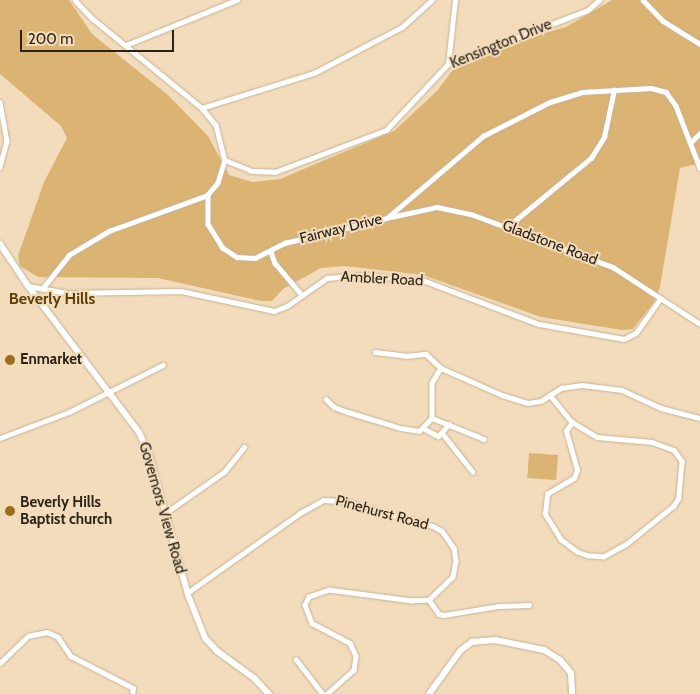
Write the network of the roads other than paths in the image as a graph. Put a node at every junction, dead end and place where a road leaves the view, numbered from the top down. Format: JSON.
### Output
{"nodes":[{"id":1,"x":75,"y":0,"type":"edge"},
{"id":2,"x":237,"y":0,"type":"edge"},
{"id":3,"x":432,"y":0,"type":"edge"},
{"id":4,"x":455,"y":0,"type":"edge"},
{"id":5,"x":599,"y":0,"type":"edge"},
{"id":6,"x":643,"y":0,"type":"edge"},
{"id":7,"x":700,"y":44,"type":"edge"},
{"id":8,"x":126,"y":45,"type":"junction"},
{"id":9,"x":448,"y":64,"type":"junction"},
{"id":10,"x":614,"y":90,"type":"junction"},
{"id":11,"x":0,"y":102,"type":"edge"},
{"id":12,"x":202,"y":108,"type":"junction"},
{"id":13,"x":700,"y":133,"type":"edge"},
{"id":14,"x":690,"y":143,"type":"junction"},
{"id":15,"x":225,"y":160,"type":"junction"},
{"id":16,"x":0,"y":167,"type":"edge"},
{"id":17,"x":700,"y":168,"type":"edge"},
{"id":18,"x":208,"y":195,"type":"junction"},
{"id":19,"x":387,"y":218,"type":"junction"},
{"id":20,"x":507,"y":227,"type":"junction"},
{"id":21,"x":0,"y":244,"type":"edge"},
{"id":22,"x":272,"y":252,"type":"junction"},
{"id":23,"x":28,"y":286,"type":"junction"},
{"id":24,"x":42,"y":289,"type":"junction"},
{"id":25,"x":302,"y":295,"type":"junction"},
{"id":26,"x":660,"y":299,"type":"junction"},
{"id":27,"x":700,"y":324,"type":"edge"},
{"id":28,"x":375,"y":352,"type":"dead end"},
{"id":29,"x":163,"y":365,"type":"dead end"},
{"id":30,"x":440,"y":368,"type":"junction"},
{"id":31,"x":110,"y":393,"type":"junction"},
{"id":32,"x":550,"y":395,"type":"junction"},
{"id":33,"x":326,"y":399,"type":"dead end"},
{"id":34,"x":432,"y":418,"type":"junction"},
{"id":35,"x":700,"y":418,"type":"edge"},
{"id":36,"x":572,"y":422,"type":"junction"},
{"id":37,"x":449,"y":424,"type":"junction"},
{"id":38,"x":423,"y":428,"type":"junction"},
{"id":39,"x":443,"y":434,"type":"junction"},
{"id":40,"x":0,"y":438,"type":"edge"},
{"id":41,"x":484,"y":439,"type":"dead end"},
{"id":42,"x":244,"y":447,"type":"dead end"},
{"id":43,"x":473,"y":472,"type":"dead end"},
{"id":44,"x":164,"y":514,"type":"junction"},
{"id":45,"x":187,"y":593,"type":"junction"},
{"id":46,"x":429,"y":600,"type":"junction"},
{"id":47,"x":529,"y":605,"type":"dead end"},
{"id":48,"x":296,"y":659,"type":"dead end"},
{"id":49,"x":0,"y":663,"type":"edge"},
{"id":50,"x":133,"y":694,"type":"edge"},
{"id":51,"x":269,"y":694,"type":"edge"},
{"id":52,"x":323,"y":694,"type":"edge"},
{"id":53,"x":327,"y":694,"type":"edge"},
{"id":54,"x":429,"y":694,"type":"edge"},
{"id":55,"x":572,"y":694,"type":"edge"}],
"edges":[{"from":1,"to":8,"type":"street"},
{"from":2,"to":8,"type":"street"},
{"from":3,"to":12,"type":"street"},
{"from":4,"to":9,"type":"street"},
{"from":5,"to":9,"type":"street","name":"Kensington Drive"},
{"from":6,"to":7,"type":"street"},
{"from":8,"to":12,"type":"street"},
{"from":9,"to":15,"type":"street","name":"Kensington Drive"},
{"from":10,"to":14,"type":"street","name":"Fairway Drive"},
{"from":10,"to":19,"type":"street","name":"Fairway Drive"},
{"from":10,"to":20,"type":"street"},
{"from":11,"to":16,"type":"street"},
{"from":12,"to":15,"type":"street"},
{"from":13,"to":14,"type":"street"},
{"from":14,"to":17,"type":"street","name":"Fairway Drive"},
{"from":15,"to":18,"type":"street"},
{"from":18,"to":22,"type":"street","name":"Fairway Drive"},
{"from":18,"to":24,"type":"street"},
{"from":19,"to":20,"type":"street","name":"Gladstone Road"},
{"from":19,"to":22,"type":"street","name":"Fairway Drive"},
{"from":20,"to":26,"type":"street","name":"Gladstone Road"},
{"from":21,"to":23,"type":"street","name":"Governors View Road"},
{"from":22,"to":25,"type":"street"},
{"from":23,"to":24,"type":"street","name":"Ambler Road"},
{"from":23,"to":31,"type":"street","name":"Governors View Road"},
{"from":24,"to":25,"type":"street","name":"Ambler Road"},
{"from":25,"to":26,"type":"street","name":"Ambler Road"},
{"from":26,"to":27,"type":"street","name":"Gladstone Road"},
{"from":28,"to":30,"type":"street"},
{"from":29,"to":31,"type":"street"},
{"from":30,"to":32,"type":"street"},
{"from":30,"to":34,"type":"street"},
{"from":31,"to":40,"type":"street"},
{"from":31,"to":44,"type":"street","name":"Governors View Road"},
{"from":32,"to":35,"type":"street"},
{"from":32,"to":36,"type":"street"},
{"from":33,"to":38,"type":"street"},
{"from":34,"to":37,"type":"street"},
{"from":34,"to":38,"type":"street"},
{"from":36,"to":36,"type":"street"},
{"from":37,"to":39,"type":"street"},
{"from":37,"to":41,"type":"street"},
{"from":38,"to":39,"type":"street"},
{"from":39,"to":43,"type":"street"},
{"from":42,"to":44,"type":"street"},
{"from":44,"to":45,"type":"street","name":"Governors View Road"},
{"from":45,"to":46,"type":"street","name":"Pinehurst Road"},
{"from":45,"to":51,"type":"street","name":"Governors View Road"},
{"from":46,"to":47,"type":"street"},
{"from":46,"to":53,"type":"street"},
{"from":48,"to":52,"type":"street"},
{"from":49,"to":50,"type":"street"},
{"from":54,"to":55,"type":"street"}]}
